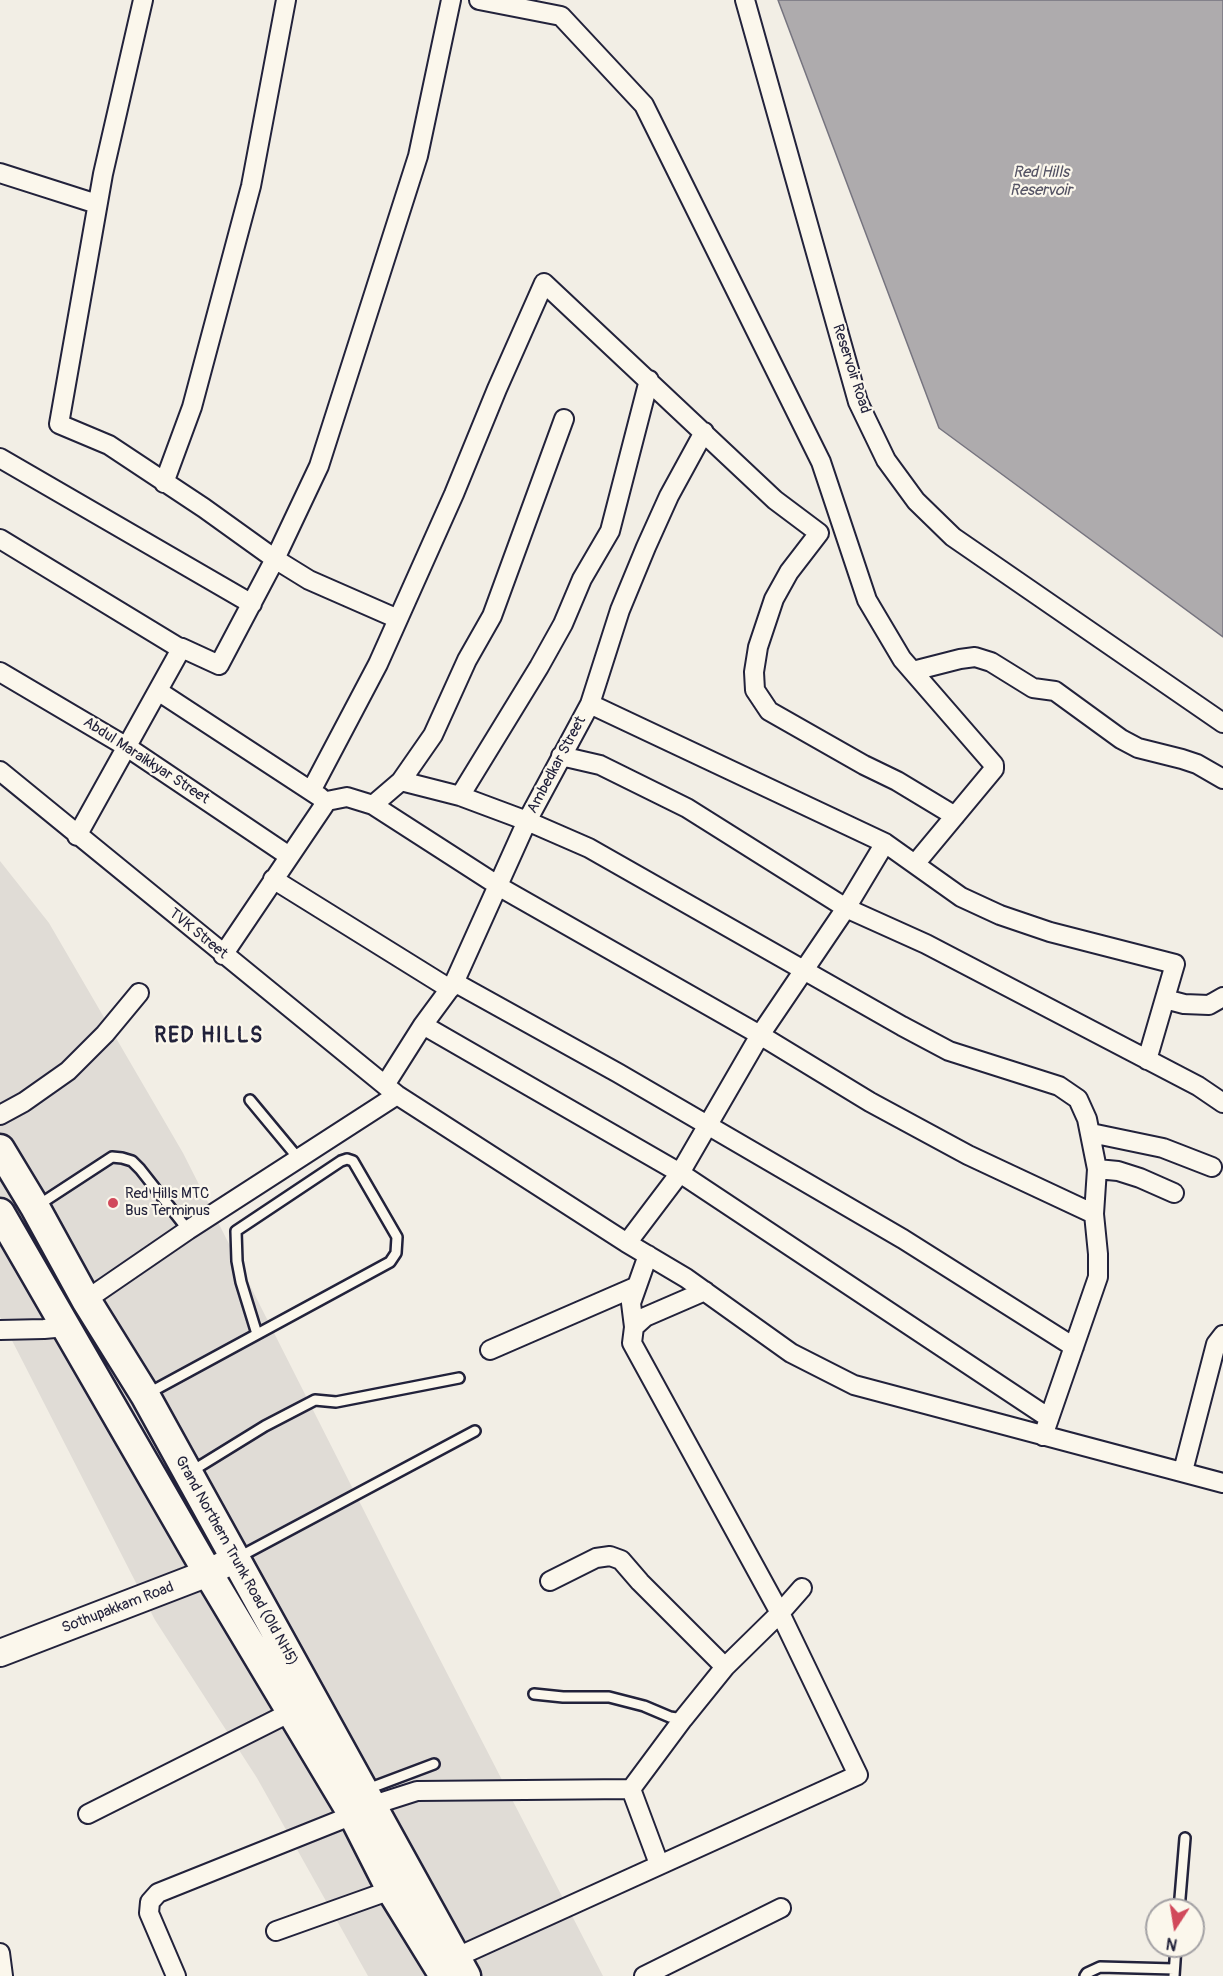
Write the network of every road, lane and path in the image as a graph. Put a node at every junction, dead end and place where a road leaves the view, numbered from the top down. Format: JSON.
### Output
{"nodes":[{"id":1,"x":143,"y":0,"type":"edge"},
{"id":2,"x":286,"y":0,"type":"edge"},
{"id":3,"x":451,"y":0,"type":"edge"},
{"id":4,"x":479,"y":0,"type":"edge"},
{"id":5,"x":746,"y":0,"type":"edge"},
{"id":6,"x":0,"y":172,"type":"edge"},
{"id":7,"x":97,"y":204,"type":"junction"},
{"id":8,"x":649,"y":380,"type":"junction"},
{"id":9,"x":564,"y":419,"type":"dead end"},
{"id":10,"x":704,"y":432,"type":"junction"},
{"id":11,"x":0,"y":458,"type":"edge"},
{"id":12,"x":164,"y":483,"type":"junction"},
{"id":13,"x":0,"y":539,"type":"edge"},
{"id":14,"x":275,"y":559,"type":"junction"},
{"id":15,"x":252,"y":604,"type":"junction"},
{"id":16,"x":398,"y":619,"type":"junction"},
{"id":17,"x":181,"y":649,"type":"junction"},
{"id":18,"x":913,"y":671,"type":"junction"},
{"id":19,"x":0,"y":672,"type":"edge"},
{"id":20,"x":158,"y":691,"type":"junction"},
{"id":21,"x":590,"y":704,"type":"junction"},
{"id":22,"x":1223,"y":723,"type":"edge"},
{"id":23,"x":127,"y":747,"type":"junction"},
{"id":24,"x":561,"y":756,"type":"junction"},
{"id":25,"x":0,"y":771,"type":"edge"},
{"id":26,"x":1223,"y":779,"type":"edge"},
{"id":27,"x":401,"y":781,"type":"junction"},
{"id":28,"x":319,"y":796,"type":"junction"},
{"id":29,"x":460,"y":796,"type":"junction"},
{"id":30,"x":373,"y":805,"type":"junction"},
{"id":31,"x":955,"y":816,"type":"junction"},
{"id":32,"x":527,"y":821,"type":"junction"},
{"id":33,"x":77,"y":836,"type":"junction"},
{"id":34,"x":885,"y":843,"type":"junction"},
{"id":35,"x":289,"y":856,"type":"junction"},
{"id":36,"x":915,"y":864,"type":"junction"},
{"id":37,"x":273,"y":879,"type":"junction"},
{"id":38,"x":498,"y":885,"type":"junction"},
{"id":39,"x":846,"y":908,"type":"junction"},
{"id":40,"x":223,"y":955,"type":"junction"},
{"id":41,"x":803,"y":970,"type":"junction"},
{"id":42,"x":452,"y":985,"type":"junction"},
{"id":43,"x":139,"y":993,"type":"dead end"},
{"id":44,"x":1223,"y":998,"type":"edge"},
{"id":45,"x":1164,"y":999,"type":"junction"},
{"id":46,"x":423,"y":1025,"type":"junction"},
{"id":47,"x":760,"y":1035,"type":"junction"},
{"id":48,"x":1147,"y":1060,"type":"junction"},
{"id":49,"x":391,"y":1090,"type":"junction"},
{"id":50,"x":1221,"y":1099,"type":"edge"},
{"id":51,"x":250,"y":1100,"type":"dead end"},
{"id":52,"x":0,"y":1115,"type":"edge"},
{"id":53,"x":708,"y":1125,"type":"junction"},
{"id":54,"x":1091,"y":1133,"type":"junction"},
{"id":55,"x":0,"y":1149,"type":"edge"},
{"id":56,"x":299,"y":1159,"type":"junction"},
{"id":57,"x":1212,"y":1167,"type":"dead end"},
{"id":58,"x":1097,"y":1169,"type":"junction"},
{"id":59,"x":680,"y":1173,"type":"junction"},
{"id":60,"x":1174,"y":1193,"type":"dead end"},
{"id":61,"x":35,"y":1207,"type":"junction"},
{"id":62,"x":0,"y":1213,"type":"edge"},
{"id":63,"x":1094,"y":1214,"type":"junction"},
{"id":64,"x":188,"y":1230,"type":"junction"},
{"id":65,"x":627,"y":1243,"type":"junction"},
{"id":66,"x":648,"y":1256,"type":"junction"},
{"id":67,"x":635,"y":1287,"type":"junction"},
{"id":68,"x":705,"y":1291,"type":"junction"},
{"id":69,"x":86,"y":1300,"type":"junction"},
{"id":70,"x":66,"y":1327,"type":"junction"},
{"id":71,"x":634,"y":1327,"type":"junction"},
{"id":72,"x":0,"y":1329,"type":"edge"},
{"id":73,"x":257,"y":1335,"type":"junction"},
{"id":74,"x":1223,"y":1335,"type":"edge"},
{"id":75,"x":1074,"y":1347,"type":"junction"},
{"id":76,"x":490,"y":1350,"type":"dead end"},
{"id":77,"x":459,"y":1378,"type":"dead end"},
{"id":78,"x":145,"y":1395,"type":"junction"},
{"id":79,"x":1049,"y":1418,"type":"junction"},
{"id":80,"x":475,"y":1431,"type":"dead end"},
{"id":81,"x":1043,"y":1436,"type":"junction"},
{"id":82,"x":1183,"y":1471,"type":"junction"},
{"id":83,"x":187,"y":1473,"type":"junction"},
{"id":84,"x":1223,"y":1483,"type":"edge"},
{"id":85,"x":234,"y":1559,"type":"junction"},
{"id":86,"x":208,"y":1573,"type":"junction"},
{"id":87,"x":550,"y":1581,"type":"dead end"},
{"id":88,"x":802,"y":1588,"type":"dead end"},
{"id":89,"x":780,"y":1613,"type":"junction"},
{"id":90,"x":0,"y":1653,"type":"edge"},
{"id":91,"x":725,"y":1667,"type":"junction"},
{"id":92,"x":534,"y":1694,"type":"dead end"},
{"id":93,"x":291,"y":1712,"type":"junction"},
{"id":94,"x":683,"y":1719,"type":"junction"},
{"id":95,"x":434,"y":1764,"type":"dead end"},
{"id":96,"x":631,"y":1789,"type":"junction"},
{"id":97,"x":362,"y":1804,"type":"junction"},
{"id":98,"x":88,"y":1814,"type":"dead end"},
{"id":99,"x":1185,"y":1838,"type":"dead end"},
{"id":100,"x":659,"y":1864,"type":"junction"},
{"id":101,"x":391,"y":1890,"type":"junction"},
{"id":102,"x":1180,"y":1898,"type":"edge"},
{"id":103,"x":781,"y":1908,"type":"dead end"},
{"id":104,"x":276,"y":1931,"type":"dead end"},
{"id":105,"x":0,"y":1953,"type":"edge"},
{"id":106,"x":1175,"y":1958,"type":"edge"},
{"id":107,"x":451,"y":1969,"type":"edge"},
{"id":108,"x":1174,"y":1973,"type":"edge"},
{"id":109,"x":3,"y":1976,"type":"edge"},
{"id":110,"x":176,"y":1976,"type":"edge"},
{"id":111,"x":644,"y":1976,"type":"edge"},
{"id":112,"x":1085,"y":1976,"type":"edge"}],
"edges":[{"from":1,"to":7,"type":"street"},
{"from":2,"to":12,"type":"street"},
{"from":3,"to":14,"type":"street"},
{"from":4,"to":18,"type":"street"},
{"from":5,"to":22,"type":"street","name":"Reservoir Road"},
{"from":6,"to":7,"type":"street"},
{"from":7,"to":12,"type":"street"},
{"from":8,"to":10,"type":"street"},
{"from":8,"to":16,"type":"street"},
{"from":8,"to":29,"type":"street"},
{"from":9,"to":27,"type":"street"},
{"from":10,"to":21,"type":"street","name":"Ambedkar Street"},
{"from":10,"to":31,"type":"street"},
{"from":11,"to":15,"type":"street"},
{"from":12,"to":14,"type":"street"},
{"from":13,"to":17,"type":"street"},
{"from":14,"to":15,"type":"street"},
{"from":14,"to":16,"type":"street"},
{"from":15,"to":17,"type":"street"},
{"from":16,"to":28,"type":"street"},
{"from":17,"to":20,"type":"street"},
{"from":18,"to":26,"type":"street"},
{"from":18,"to":31,"type":"street"},
{"from":19,"to":23,"type":"street","name":"Abdul Maraikkyar Street"},
{"from":20,"to":23,"type":"street"},
{"from":20,"to":28,"type":"street"},
{"from":21,"to":24,"type":"street","name":"Ambedkar Street"},
{"from":21,"to":34,"type":"street"},
{"from":23,"to":33,"type":"street"},
{"from":23,"to":35,"type":"street","name":"Abdul Maraikkyar Street"},
{"from":24,"to":32,"type":"street","name":"Ambedkar Street"},
{"from":24,"to":39,"type":"street"},
{"from":25,"to":33,"type":"street","name":"TVK Street"},
{"from":27,"to":29,"type":"street"},
{"from":27,"to":30,"type":"street"},
{"from":28,"to":30,"type":"street"},
{"from":28,"to":35,"type":"street"},
{"from":29,"to":32,"type":"street"},
{"from":30,"to":38,"type":"street"},
{"from":31,"to":36,"type":"street"},
{"from":32,"to":38,"type":"street","name":"Ambedkar Street"},
{"from":32,"to":41,"type":"street"},
{"from":33,"to":40,"type":"street","name":"TVK Street"},
{"from":34,"to":36,"type":"street"},
{"from":34,"to":39,"type":"street"},
{"from":35,"to":37,"type":"street"},
{"from":36,"to":45,"type":"street"},
{"from":37,"to":40,"type":"street"},
{"from":37,"to":42,"type":"street"},
{"from":38,"to":42,"type":"street","name":"Ambedkar Street"},
{"from":38,"to":47,"type":"street"},
{"from":39,"to":41,"type":"street"},
{"from":39,"to":48,"type":"street"},
{"from":40,"to":49,"type":"street","name":"TVK Street"},
{"from":41,"to":47,"type":"street"},
{"from":41,"to":54,"type":"street"},
{"from":42,"to":46,"type":"street","name":"Ambedkar Street"},
{"from":42,"to":53,"type":"street"},
{"from":43,"to":52,"type":"street"},
{"from":44,"to":45,"type":"street"},
{"from":45,"to":48,"type":"street"},
{"from":46,"to":49,"type":"street","name":"Ambedkar Street"},
{"from":46,"to":59,"type":"street"},
{"from":47,"to":53,"type":"street"},
{"from":47,"to":63,"type":"street"},
{"from":48,"to":50,"type":"street"},
{"from":49,"to":56,"type":"street"},
{"from":49,"to":65,"type":"street","name":"TVK Street"},
{"from":51,"to":56,"type":"lane"},
{"from":53,"to":59,"type":"street"},
{"from":53,"to":75,"type":"street"},
{"from":54,"to":57,"type":"street"},
{"from":54,"to":58,"type":"street"},
{"from":55,"to":61,"type":"main road","name":"Grand Northern Trunk Road (Old NH5)"},
{"from":56,"to":64,"type":"street"},
{"from":58,"to":60,"type":"street"},
{"from":58,"to":63,"type":"street"},
{"from":59,"to":65,"type":"street"},
{"from":59,"to":79,"type":"street"},
{"from":61,"to":64,"type":"lane"},
{"from":61,"to":69,"type":"main road","name":"Grand Northern Trunk Road (Old NH5)"},
{"from":62,"to":70,"type":"main road","name":"Grand Northern Trunk Road (Old NH5)"},
{"from":63,"to":75,"type":"street"},
{"from":64,"to":69,"type":"street"},
{"from":65,"to":66,"type":"street","name":"TVK Street"},
{"from":66,"to":67,"type":"street"},
{"from":66,"to":68,"type":"street","name":"TVK Street"},
{"from":67,"to":71,"type":"street"},
{"from":67,"to":76,"type":"street"},
{"from":68,"to":71,"type":"street"},
{"from":68,"to":81,"type":"street","name":"TVK Street"},
{"from":69,"to":78,"type":"main road","name":"Grand Northern Trunk Road (Old NH5)"},
{"from":70,"to":72,"type":"street"},
{"from":70,"to":86,"type":"main road","name":"Grand Northern Trunk Road (Old NH5)"},
{"from":71,"to":89,"type":"street"},
{"from":73,"to":73,"type":"lane"},
{"from":73,"to":78,"type":"lane"},
{"from":74,"to":82,"type":"street"},
{"from":75,"to":79,"type":"street"},
{"from":77,"to":83,"type":"lane"},
{"from":78,"to":83,"type":"main road","name":"Grand Northern Trunk Road (Old NH5)"},
{"from":79,"to":81,"type":"street"},
{"from":80,"to":85,"type":"lane"},
{"from":81,"to":82,"type":"street","name":"TVK Street"},
{"from":82,"to":84,"type":"street","name":"TVK Street"},
{"from":83,"to":85,"type":"main road","name":"Grand Northern Trunk Road (Old NH5)"},
{"from":85,"to":86,"type":"street","name":"Sothupakkam Road"},
{"from":85,"to":97,"type":"main road","name":"Grand Northern Trunk Road (Old NH5)"},
{"from":86,"to":90,"type":"street","name":"Sothupakkam Road"},
{"from":86,"to":93,"type":"main road","name":"Grand Northern Trunk Road (Old NH5)"},
{"from":87,"to":91,"type":"street"},
{"from":88,"to":89,"type":"street"},
{"from":89,"to":91,"type":"street"},
{"from":89,"to":100,"type":"street"},
{"from":91,"to":94,"type":"street"},
{"from":92,"to":94,"type":"lane"},
{"from":93,"to":97,"type":"main road","name":"Grand Northern Trunk Road (Old NH5)"},
{"from":93,"to":98,"type":"street"},
{"from":94,"to":96,"type":"street"},
{"from":95,"to":97,"type":"lane"},
{"from":96,"to":97,"type":"street"},
{"from":96,"to":100,"type":"street"},
{"from":97,"to":101,"type":"main road","name":"Grand Northern Trunk Road (Old NH5)"},
{"from":97,"to":107,"type":"main road","name":"Grand Northern Trunk Road (Old NH5)"},
{"from":97,"to":110,"type":"street"},
{"from":99,"to":102,"type":"lane"},
{"from":100,"to":107,"type":"street"},
{"from":101,"to":104,"type":"street"},
{"from":101,"to":107,"type":"main road","name":"Grand Northern Trunk Road (Old NH5)"},
{"from":103,"to":111,"type":"street"},
{"from":105,"to":109,"type":"street"},
{"from":106,"to":108,"type":"lane"},
{"from":108,"to":112,"type":"lane"}]}
